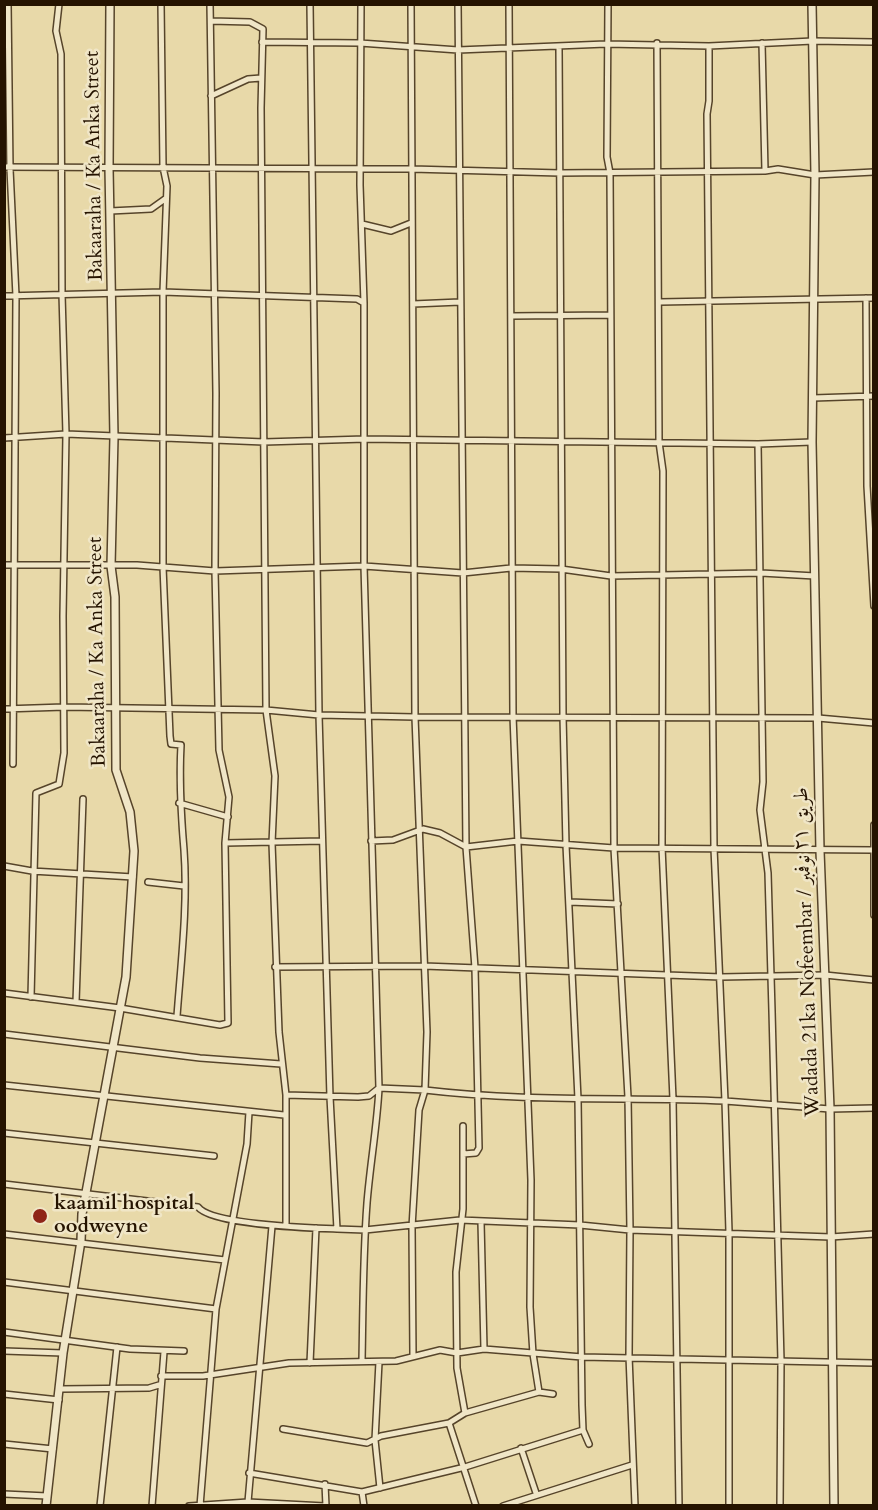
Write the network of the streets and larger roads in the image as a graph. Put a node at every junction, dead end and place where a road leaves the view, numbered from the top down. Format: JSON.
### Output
{"nodes":[{"id":1,"x":8,"y":4,"type":"edge"},
{"id":2,"x":58,"y":4,"type":"edge"},
{"id":3,"x":110,"y":4,"type":"edge"},
{"id":4,"x":161,"y":4,"type":"edge"},
{"id":5,"x":210,"y":4,"type":"edge"},
{"id":6,"x":310,"y":4,"type":"edge"},
{"id":7,"x":361,"y":4,"type":"edge"},
{"id":8,"x":411,"y":4,"type":"edge"},
{"id":9,"x":458,"y":4,"type":"edge"},
{"id":10,"x":509,"y":4,"type":"edge"},
{"id":11,"x":608,"y":4,"type":"edge"},
{"id":12,"x":812,"y":4,"type":"edge"},
{"id":13,"x":211,"y":21,"type":"junction"},
{"id":14,"x":813,"y":41,"type":"junction"},
{"id":15,"x":262,"y":42,"type":"junction"},
{"id":16,"x":310,"y":42,"type":"junction"},
{"id":17,"x":873,"y":42,"type":"edge"},
{"id":18,"x":360,"y":43,"type":"junction"},
{"id":19,"x":762,"y":43,"type":"junction"},
{"id":20,"x":606,"y":44,"type":"junction"},
{"id":21,"x":657,"y":44,"type":"junction"},
{"id":22,"x":709,"y":46,"type":"junction"},
{"id":23,"x":409,"y":48,"type":"junction"},
{"id":24,"x":509,"y":48,"type":"junction"},
{"id":25,"x":559,"y":48,"type":"junction"},
{"id":26,"x":458,"y":50,"type":"junction"},
{"id":27,"x":261,"y":78,"type":"junction"},
{"id":28,"x":212,"y":96,"type":"junction"},
{"id":29,"x":163,"y":167,"type":"junction"},
{"id":30,"x":210,"y":167,"type":"junction"},
{"id":31,"x":7,"y":168,"type":"edge"},
{"id":32,"x":61,"y":168,"type":"junction"},
{"id":33,"x":109,"y":168,"type":"junction"},
{"id":34,"x":261,"y":168,"type":"junction"},
{"id":35,"x":313,"y":169,"type":"junction"},
{"id":36,"x":412,"y":169,"type":"junction"},
{"id":37,"x":362,"y":170,"type":"junction"},
{"id":38,"x":459,"y":170,"type":"junction"},
{"id":39,"x":708,"y":171,"type":"junction"},
{"id":40,"x":765,"y":171,"type":"junction"},
{"id":41,"x":510,"y":172,"type":"junction"},
{"id":42,"x":657,"y":172,"type":"junction"},
{"id":43,"x":873,"y":172,"type":"edge"},
{"id":44,"x":560,"y":173,"type":"junction"},
{"id":45,"x":610,"y":173,"type":"junction"},
{"id":46,"x":815,"y":175,"type":"junction"},
{"id":47,"x":165,"y":199,"type":"junction"},
{"id":48,"x":110,"y":211,"type":"junction"},
{"id":49,"x":362,"y":224,"type":"junction"},
{"id":50,"x":411,"y":224,"type":"junction"},
{"id":51,"x":163,"y":292,"type":"junction"},
{"id":52,"x":112,"y":293,"type":"junction"},
{"id":53,"x":215,"y":293,"type":"junction"},
{"id":54,"x":62,"y":294,"type":"junction"},
{"id":55,"x":4,"y":296,"type":"edge"},
{"id":56,"x":16,"y":296,"type":"junction"},
{"id":57,"x":264,"y":297,"type":"junction"},
{"id":58,"x":813,"y":298,"type":"junction"},
{"id":59,"x":866,"y":298,"type":"junction"},
{"id":60,"x":873,"y":298,"type":"edge"},
{"id":61,"x":313,"y":299,"type":"junction"},
{"id":62,"x":710,"y":301,"type":"junction"},
{"id":63,"x":460,"y":302,"type":"junction"},
{"id":64,"x":660,"y":302,"type":"junction"},
{"id":65,"x":364,"y":303,"type":"junction"},
{"id":66,"x":413,"y":304,"type":"junction"},
{"id":67,"x":610,"y":315,"type":"junction"},
{"id":68,"x":510,"y":316,"type":"junction"},
{"id":69,"x":560,"y":317,"type":"junction"},
{"id":70,"x":865,"y":395,"type":"junction"},
{"id":71,"x":873,"y":396,"type":"edge"},
{"id":72,"x":813,"y":398,"type":"junction"},
{"id":73,"x":66,"y":434,"type":"junction"},
{"id":74,"x":114,"y":437,"type":"junction"},
{"id":75,"x":4,"y":438,"type":"edge"},
{"id":76,"x":15,"y":438,"type":"junction"},
{"id":77,"x":163,"y":439,"type":"junction"},
{"id":78,"x":214,"y":439,"type":"junction"},
{"id":79,"x":365,"y":439,"type":"junction"},
{"id":80,"x":316,"y":441,"type":"junction"},
{"id":81,"x":414,"y":441,"type":"junction"},
{"id":82,"x":264,"y":442,"type":"junction"},
{"id":83,"x":462,"y":442,"type":"junction"},
{"id":84,"x":511,"y":442,"type":"junction"},
{"id":85,"x":563,"y":442,"type":"junction"},
{"id":86,"x":610,"y":442,"type":"junction"},
{"id":87,"x":659,"y":442,"type":"junction"},
{"id":88,"x":711,"y":442,"type":"junction"},
{"id":89,"x":812,"y":442,"type":"junction"},
{"id":90,"x":758,"y":444,"type":"junction"},
{"id":91,"x":64,"y":563,"type":"junction"},
{"id":92,"x":4,"y":564,"type":"edge"},
{"id":93,"x":13,"y":564,"type":"junction"},
{"id":94,"x":111,"y":566,"type":"junction"},
{"id":95,"x":364,"y":566,"type":"junction"},
{"id":96,"x":163,"y":567,"type":"junction"},
{"id":97,"x":511,"y":568,"type":"junction"},
{"id":98,"x":267,"y":569,"type":"junction"},
{"id":99,"x":315,"y":569,"type":"junction"},
{"id":100,"x":415,"y":569,"type":"junction"},
{"id":101,"x":561,"y":569,"type":"junction"},
{"id":102,"x":215,"y":570,"type":"junction"},
{"id":103,"x":463,"y":573,"type":"junction"},
{"id":104,"x":711,"y":573,"type":"junction"},
{"id":105,"x":761,"y":573,"type":"junction"},
{"id":106,"x":661,"y":575,"type":"junction"},
{"id":107,"x":611,"y":576,"type":"junction"},
{"id":108,"x":815,"y":576,"type":"junction"},
{"id":109,"x":873,"y":606,"type":"edge"},
{"id":110,"x":64,"y":707,"type":"junction"},
{"id":111,"x":116,"y":708,"type":"junction"},
{"id":112,"x":169,"y":708,"type":"junction"},
{"id":113,"x":4,"y":709,"type":"edge"},
{"id":114,"x":13,"y":709,"type":"junction"},
{"id":115,"x":219,"y":709,"type":"junction"},
{"id":116,"x":266,"y":710,"type":"junction"},
{"id":117,"x":319,"y":715,"type":"junction"},
{"id":118,"x":367,"y":715,"type":"junction"},
{"id":119,"x":466,"y":716,"type":"junction"},
{"id":120,"x":513,"y":716,"type":"junction"},
{"id":121,"x":563,"y":716,"type":"junction"},
{"id":122,"x":613,"y":716,"type":"junction"},
{"id":123,"x":663,"y":716,"type":"junction"},
{"id":124,"x":415,"y":717,"type":"junction"},
{"id":125,"x":762,"y":717,"type":"junction"},
{"id":126,"x":713,"y":718,"type":"junction"},
{"id":127,"x":818,"y":718,"type":"junction"},
{"id":128,"x":873,"y":723,"type":"edge"},
{"id":129,"x":13,"y":764,"type":"dead end"},
{"id":130,"x":83,"y":799,"type":"dead end"},
{"id":131,"x":179,"y":803,"type":"junction"},
{"id":132,"x":228,"y":817,"type":"junction"},
{"id":133,"x":873,"y":825,"type":"edge"},
{"id":134,"x":421,"y":830,"type":"junction"},
{"id":135,"x":322,"y":841,"type":"junction"},
{"id":136,"x":371,"y":841,"type":"junction"},
{"id":137,"x":518,"y":841,"type":"junction"},
{"id":138,"x":225,"y":843,"type":"junction"},
{"id":139,"x":272,"y":843,"type":"junction"},
{"id":140,"x":566,"y":845,"type":"junction"},
{"id":141,"x":466,"y":847,"type":"junction"},
{"id":142,"x":662,"y":847,"type":"junction"},
{"id":143,"x":614,"y":848,"type":"junction"},
{"id":144,"x":714,"y":848,"type":"junction"},
{"id":145,"x":873,"y":850,"type":"edge"},
{"id":146,"x":764,"y":851,"type":"junction"},
{"id":147,"x":820,"y":851,"type":"junction"},
{"id":148,"x":4,"y":866,"type":"edge"},
{"id":149,"x":32,"y":870,"type":"junction"},
{"id":150,"x":82,"y":874,"type":"junction"},
{"id":151,"x":133,"y":878,"type":"junction"},
{"id":152,"x":148,"y":882,"type":"dead end"},
{"id":153,"x":184,"y":886,"type":"junction"},
{"id":154,"x":570,"y":902,"type":"junction"},
{"id":155,"x":618,"y":904,"type":"junction"},
{"id":156,"x":873,"y":915,"type":"edge"},
{"id":157,"x":326,"y":966,"type":"junction"},
{"id":158,"x":375,"y":966,"type":"junction"},
{"id":159,"x":424,"y":966,"type":"junction"},
{"id":160,"x":275,"y":967,"type":"junction"},
{"id":161,"x":475,"y":968,"type":"junction"},
{"id":162,"x":522,"y":968,"type":"junction"},
{"id":163,"x":572,"y":972,"type":"junction"},
{"id":164,"x":620,"y":974,"type":"junction"},
{"id":165,"x":669,"y":975,"type":"junction"},
{"id":166,"x":771,"y":975,"type":"junction"},
{"id":167,"x":825,"y":975,"type":"junction"},
{"id":168,"x":721,"y":977,"type":"junction"},
{"id":169,"x":873,"y":980,"type":"edge"},
{"id":170,"x":4,"y":993,"type":"edge"},
{"id":171,"x":30,"y":996,"type":"junction"},
{"id":172,"x":76,"y":1002,"type":"junction"},
{"id":173,"x":120,"y":1008,"type":"junction"},
{"id":174,"x":177,"y":1016,"type":"junction"},
{"id":175,"x":4,"y":1034,"type":"edge"},
{"id":176,"x":114,"y":1047,"type":"junction"},
{"id":177,"x":280,"y":1064,"type":"junction"},
{"id":178,"x":4,"y":1085,"type":"edge"},
{"id":179,"x":379,"y":1088,"type":"junction"},
{"id":180,"x":425,"y":1090,"type":"junction"},
{"id":181,"x":286,"y":1095,"type":"junction"},
{"id":182,"x":478,"y":1096,"type":"junction"},
{"id":183,"x":330,"y":1097,"type":"junction"},
{"id":184,"x":628,"y":1097,"type":"junction"},
{"id":185,"x":104,"y":1098,"type":"junction"},
{"id":186,"x":527,"y":1099,"type":"junction"},
{"id":187,"x":578,"y":1099,"type":"junction"},
{"id":188,"x":673,"y":1099,"type":"junction"},
{"id":189,"x":725,"y":1101,"type":"junction"},
{"id":190,"x":774,"y":1106,"type":"junction"},
{"id":191,"x":873,"y":1108,"type":"edge"},
{"id":192,"x":830,"y":1109,"type":"junction"},
{"id":193,"x":249,"y":1112,"type":"junction"},
{"id":194,"x":284,"y":1115,"type":"junction"},
{"id":195,"x":463,"y":1126,"type":"dead end"},
{"id":196,"x":4,"y":1133,"type":"edge"},
{"id":197,"x":96,"y":1144,"type":"junction"},
{"id":198,"x":463,"y":1154,"type":"junction"},
{"id":199,"x":214,"y":1156,"type":"dead end"},
{"id":200,"x":4,"y":1184,"type":"edge"},
{"id":201,"x":86,"y":1193,"type":"junction"},
{"id":202,"x":233,"y":1218,"type":"junction"},
{"id":203,"x":460,"y":1220,"type":"junction"},
{"id":204,"x":481,"y":1222,"type":"junction"},
{"id":205,"x":580,"y":1224,"type":"junction"},
{"id":206,"x":530,"y":1225,"type":"junction"},
{"id":207,"x":272,"y":1226,"type":"junction"},
{"id":208,"x":286,"y":1226,"type":"junction"},
{"id":209,"x":412,"y":1227,"type":"junction"},
{"id":210,"x":316,"y":1228,"type":"junction"},
{"id":211,"x":338,"y":1229,"type":"junction"},
{"id":212,"x":365,"y":1230,"type":"junction"},
{"id":213,"x":630,"y":1230,"type":"junction"},
{"id":214,"x":677,"y":1230,"type":"junction"},
{"id":215,"x":729,"y":1232,"type":"junction"},
{"id":216,"x":4,"y":1234,"type":"edge"},
{"id":217,"x":778,"y":1234,"type":"junction"},
{"id":218,"x":873,"y":1234,"type":"edge"},
{"id":219,"x":831,"y":1237,"type":"junction"},
{"id":220,"x":81,"y":1241,"type":"junction"},
{"id":221,"x":225,"y":1260,"type":"junction"},
{"id":222,"x":4,"y":1282,"type":"edge"},
{"id":223,"x":71,"y":1292,"type":"junction"},
{"id":224,"x":216,"y":1309,"type":"junction"},
{"id":225,"x":4,"y":1332,"type":"edge"},
{"id":226,"x":65,"y":1341,"type":"junction"},
{"id":227,"x":117,"y":1347,"type":"junction"},
{"id":228,"x":484,"y":1349,"type":"junction"},
{"id":229,"x":4,"y":1351,"type":"edge"},
{"id":230,"x":184,"y":1351,"type":"dead end"},
{"id":231,"x":164,"y":1352,"type":"junction"},
{"id":232,"x":63,"y":1353,"type":"junction"},
{"id":233,"x":457,"y":1353,"type":"junction"},
{"id":234,"x":533,"y":1354,"type":"junction"},
{"id":235,"x":412,"y":1356,"type":"junction"},
{"id":236,"x":629,"y":1356,"type":"junction"},
{"id":237,"x":582,"y":1357,"type":"junction"},
{"id":238,"x":679,"y":1360,"type":"junction"},
{"id":239,"x":362,"y":1361,"type":"junction"},
{"id":240,"x":729,"y":1361,"type":"junction"},
{"id":241,"x":780,"y":1361,"type":"junction"},
{"id":242,"x":379,"y":1362,"type":"junction"},
{"id":243,"x":310,"y":1363,"type":"junction"},
{"id":244,"x":873,"y":1363,"type":"edge"},
{"id":245,"x":833,"y":1364,"type":"junction"},
{"id":246,"x":260,"y":1365,"type":"junction"},
{"id":247,"x":210,"y":1375,"type":"junction"},
{"id":248,"x":161,"y":1376,"type":"junction"},
{"id":249,"x":159,"y":1385,"type":"junction"},
{"id":250,"x":61,"y":1389,"type":"junction"},
{"id":251,"x":112,"y":1389,"type":"junction"},
{"id":252,"x":539,"y":1392,"type":"junction"},
{"id":253,"x":4,"y":1394,"type":"edge"},
{"id":254,"x":553,"y":1394,"type":"dead end"},
{"id":255,"x":59,"y":1400,"type":"junction"},
{"id":256,"x":465,"y":1413,"type":"junction"},
{"id":257,"x":449,"y":1423,"type":"junction"},
{"id":258,"x":283,"y":1429,"type":"dead end"},
{"id":259,"x":583,"y":1430,"type":"junction"},
{"id":260,"x":375,"y":1440,"type":"junction"},
{"id":261,"x":4,"y":1444,"type":"edge"},
{"id":262,"x":589,"y":1444,"type":"dead end"},
{"id":263,"x":521,"y":1448,"type":"junction"},
{"id":264,"x":53,"y":1449,"type":"junction"},
{"id":265,"x":632,"y":1465,"type":"junction"},
{"id":266,"x":465,"y":1467,"type":"junction"},
{"id":267,"x":249,"y":1473,"type":"junction"},
{"id":268,"x":325,"y":1484,"type":"junction"},
{"id":269,"x":380,"y":1488,"type":"junction"},
{"id":270,"x":362,"y":1492,"type":"junction"},
{"id":271,"x":536,"y":1493,"type":"junction"},
{"id":272,"x":4,"y":1494,"type":"edge"},
{"id":273,"x":47,"y":1496,"type":"junction"},
{"id":274,"x":248,"y":1502,"type":"junction"},
{"id":275,"x":200,"y":1505,"type":"edge"},
{"id":276,"x":46,"y":1506,"type":"edge"},
{"id":277,"x":100,"y":1506,"type":"edge"},
{"id":278,"x":152,"y":1506,"type":"edge"},
{"id":279,"x":189,"y":1506,"type":"edge"},
{"id":280,"x":325,"y":1506,"type":"edge"},
{"id":281,"x":364,"y":1506,"type":"edge"},
{"id":282,"x":477,"y":1506,"type":"edge"},
{"id":283,"x":503,"y":1506,"type":"edge"},
{"id":284,"x":635,"y":1506,"type":"edge"},
{"id":285,"x":679,"y":1506,"type":"edge"},
{"id":286,"x":729,"y":1506,"type":"edge"},
{"id":287,"x":780,"y":1506,"type":"edge"},
{"id":288,"x":834,"y":1506,"type":"edge"}],
"edges":[{"from":1,"to":31,"type":"street"},
{"from":2,"to":32,"type":"street"},
{"from":3,"to":33,"type":"street","name":"Bakaaraha / Ka Anka Street"},
{"from":4,"to":29,"type":"street"},
{"from":5,"to":13,"type":"street"},
{"from":6,"to":16,"type":"street"},
{"from":7,"to":18,"type":"street"},
{"from":8,"to":23,"type":"street"},
{"from":9,"to":26,"type":"street"},
{"from":10,"to":24,"type":"street"},
{"from":11,"to":20,"type":"street"},
{"from":12,"to":14,"type":"street","name":"Wadada 21ka Nofeembar / طريق ٢١ نوفمبر"},
{"from":13,"to":15,"type":"street"},
{"from":13,"to":28,"type":"street"},
{"from":14,"to":17,"type":"street"},
{"from":14,"to":19,"type":"street"},
{"from":14,"to":46,"type":"street","name":"Wadada 21ka Nofeembar / طريق ٢١ نوفمبر"},
{"from":15,"to":16,"type":"street"},
{"from":15,"to":27,"type":"street"},
{"from":16,"to":18,"type":"street"},
{"from":16,"to":35,"type":"street"},
{"from":18,"to":23,"type":"street"},
{"from":18,"to":37,"type":"street"},
{"from":19,"to":22,"type":"street"},
{"from":19,"to":40,"type":"street"},
{"from":20,"to":21,"type":"street"},
{"from":20,"to":25,"type":"street"},
{"from":20,"to":45,"type":"street"},
{"from":21,"to":22,"type":"street"},
{"from":21,"to":42,"type":"street"},
{"from":22,"to":39,"type":"street"},
{"from":23,"to":26,"type":"street"},
{"from":23,"to":36,"type":"street"},
{"from":24,"to":25,"type":"street"},
{"from":24,"to":26,"type":"street"},
{"from":24,"to":41,"type":"street"},
{"from":25,"to":44,"type":"street"},
{"from":26,"to":38,"type":"street"},
{"from":27,"to":28,"type":"street"},
{"from":27,"to":34,"type":"street"},
{"from":28,"to":30,"type":"street"},
{"from":29,"to":30,"type":"street"},
{"from":29,"to":33,"type":"street"},
{"from":29,"to":47,"type":"street"},
{"from":30,"to":34,"type":"street"},
{"from":30,"to":53,"type":"street"},
{"from":31,"to":32,"type":"street"},
{"from":31,"to":56,"type":"street"},
{"from":32,"to":33,"type":"street"},
{"from":32,"to":54,"type":"street"},
{"from":33,"to":48,"type":"street","name":"Bakaaraha / Ka Anka Street"},
{"from":34,"to":35,"type":"street"},
{"from":34,"to":57,"type":"street"},
{"from":35,"to":37,"type":"street"},
{"from":35,"to":61,"type":"street"},
{"from":36,"to":37,"type":"street"},
{"from":36,"to":38,"type":"street"},
{"from":36,"to":50,"type":"street"},
{"from":37,"to":49,"type":"street"},
{"from":38,"to":41,"type":"street"},
{"from":38,"to":63,"type":"street"},
{"from":39,"to":40,"type":"street"},
{"from":39,"to":42,"type":"street"},
{"from":39,"to":62,"type":"street"},
{"from":40,"to":46,"type":"street"},
{"from":41,"to":44,"type":"street"},
{"from":41,"to":68,"type":"street"},
{"from":42,"to":45,"type":"street"},
{"from":42,"to":64,"type":"street"},
{"from":43,"to":46,"type":"street"},
{"from":44,"to":45,"type":"street"},
{"from":44,"to":69,"type":"street"},
{"from":45,"to":67,"type":"street"},
{"from":46,"to":58,"type":"street","name":"Wadada 21ka Nofeembar / طريق ٢١ نوفمبر"},
{"from":47,"to":48,"type":"street"},
{"from":47,"to":51,"type":"street"},
{"from":48,"to":52,"type":"street","name":"Bakaaraha / Ka Anka Street"},
{"from":49,"to":50,"type":"street"},
{"from":49,"to":65,"type":"street"},
{"from":50,"to":66,"type":"street"},
{"from":51,"to":52,"type":"street"},
{"from":51,"to":53,"type":"street"},
{"from":51,"to":77,"type":"street"},
{"from":52,"to":54,"type":"street"},
{"from":52,"to":74,"type":"street","name":"Bakaaraha / Ka Anka Street"},
{"from":53,"to":57,"type":"street"},
{"from":53,"to":78,"type":"street"},
{"from":54,"to":56,"type":"street"},
{"from":54,"to":73,"type":"street"},
{"from":55,"to":56,"type":"street"},
{"from":56,"to":76,"type":"street"},
{"from":57,"to":61,"type":"street"},
{"from":57,"to":82,"type":"street"},
{"from":58,"to":59,"type":"street"},
{"from":58,"to":62,"type":"street"},
{"from":58,"to":72,"type":"street","name":"Wadada 21ka Nofeembar / طريق ٢١ نوفمبر"},
{"from":59,"to":60,"type":"street"},
{"from":59,"to":70,"type":"street"},
{"from":61,"to":65,"type":"street"},
{"from":61,"to":80,"type":"street"},
{"from":62,"to":64,"type":"street"},
{"from":62,"to":88,"type":"street"},
{"from":63,"to":66,"type":"street"},
{"from":63,"to":83,"type":"street"},
{"from":64,"to":87,"type":"street"},
{"from":65,"to":79,"type":"street"},
{"from":66,"to":81,"type":"street"},
{"from":67,"to":69,"type":"street"},
{"from":67,"to":86,"type":"street"},
{"from":68,"to":69,"type":"street"},
{"from":68,"to":84,"type":"street"},
{"from":69,"to":85,"type":"street"},
{"from":70,"to":71,"type":"street"},
{"from":70,"to":72,"type":"street"},
{"from":70,"to":109,"type":"street"},
{"from":72,"to":89,"type":"street","name":"Wadada 21ka Nofeembar / طريق ٢١ نوفمبر"},
{"from":73,"to":74,"type":"street"},
{"from":73,"to":76,"type":"street"},
{"from":73,"to":91,"type":"street"},
{"from":74,"to":77,"type":"street"},
{"from":74,"to":94,"type":"street","name":"Bakaaraha / Ka Anka Street"},
{"from":75,"to":76,"type":"street"},
{"from":76,"to":93,"type":"street"},
{"from":77,"to":78,"type":"street"},
{"from":77,"to":96,"type":"street"},
{"from":78,"to":82,"type":"street"},
{"from":78,"to":102,"type":"street"},
{"from":79,"to":80,"type":"street"},
{"from":79,"to":81,"type":"street"},
{"from":79,"to":95,"type":"street"},
{"from":80,"to":82,"type":"street"},
{"from":80,"to":99,"type":"street"},
{"from":81,"to":83,"type":"street"},
{"from":81,"to":100,"type":"street"},
{"from":82,"to":98,"type":"street"},
{"from":83,"to":84,"type":"street"},
{"from":83,"to":103,"type":"street"},
{"from":84,"to":85,"type":"street"},
{"from":84,"to":97,"type":"street"},
{"from":85,"to":86,"type":"street"},
{"from":85,"to":101,"type":"street"},
{"from":86,"to":87,"type":"street"},
{"from":86,"to":107,"type":"street"},
{"from":87,"to":88,"type":"street"},
{"from":87,"to":106,"type":"street"},
{"from":88,"to":90,"type":"street"},
{"from":88,"to":104,"type":"street"},
{"from":89,"to":90,"type":"street"},
{"from":89,"to":108,"type":"street","name":"Wadada 21ka Nofeembar / طريق ٢١ نوفمبر"},
{"from":90,"to":105,"type":"street"},
{"from":91,"to":93,"type":"street"},
{"from":91,"to":94,"type":"street"},
{"from":91,"to":110,"type":"street"},
{"from":92,"to":93,"type":"street"},
{"from":93,"to":114,"type":"street"},
{"from":94,"to":96,"type":"street"},
{"from":94,"to":111,"type":"street","name":"Bakaaraha / Ka Anka Street"},
{"from":95,"to":99,"type":"street"},
{"from":95,"to":100,"type":"street"},
{"from":95,"to":118,"type":"street"},
{"from":96,"to":102,"type":"street"},
{"from":96,"to":112,"type":"street"},
{"from":97,"to":101,"type":"street"},
{"from":97,"to":103,"type":"street"},
{"from":97,"to":120,"type":"street"},
{"from":98,"to":99,"type":"street"},
{"from":98,"to":102,"type":"street"},
{"from":98,"to":116,"type":"street"},
{"from":99,"to":117,"type":"street"},
{"from":100,"to":103,"type":"street"},
{"from":100,"to":124,"type":"street"},
{"from":101,"to":107,"type":"street"},
{"from":101,"to":121,"type":"street"},
{"from":102,"to":115,"type":"street"},
{"from":103,"to":119,"type":"street"},
{"from":104,"to":105,"type":"street"},
{"from":104,"to":106,"type":"street"},
{"from":104,"to":126,"type":"street"},
{"from":105,"to":108,"type":"street"},
{"from":105,"to":125,"type":"street"},
{"from":106,"to":107,"type":"street"},
{"from":106,"to":123,"type":"street"},
{"from":107,"to":122,"type":"street"},
{"from":108,"to":127,"type":"street","name":"Wadada 21ka Nofeembar / طريق ٢١ نوفمبر"},
{"from":110,"to":111,"type":"street"},
{"from":110,"to":114,"type":"street"},
{"from":110,"to":149,"type":"street"},
{"from":111,"to":112,"type":"street"},
{"from":111,"to":151,"type":"street","name":"Bakaaraha / Ka Anka Street"},
{"from":112,"to":115,"type":"street"},
{"from":112,"to":131,"type":"street"},
{"from":113,"to":114,"type":"street"},
{"from":114,"to":129,"type":"street"},
{"from":115,"to":116,"type":"street"},
{"from":115,"to":132,"type":"street"},
{"from":116,"to":117,"type":"street"},
{"from":116,"to":139,"type":"street"},
{"from":117,"to":118,"type":"street"},
{"from":117,"to":135,"type":"street"},
{"from":118,"to":124,"type":"street"},
{"from":118,"to":136,"type":"street"},
{"from":119,"to":120,"type":"street"},
{"from":119,"to":124,"type":"street"},
{"from":119,"to":141,"type":"street"},
{"from":120,"to":121,"type":"street"},
{"from":120,"to":137,"type":"street"},
{"from":121,"to":122,"type":"street"},
{"from":121,"to":140,"type":"street"},
{"from":122,"to":123,"type":"street"},
{"from":122,"to":143,"type":"street"},
{"from":123,"to":126,"type":"street"},
{"from":123,"to":142,"type":"street"},
{"from":124,"to":134,"type":"street"},
{"from":125,"to":126,"type":"street"},
{"from":125,"to":127,"type":"street"},
{"from":125,"to":146,"type":"street"},
{"from":126,"to":144,"type":"street"},
{"from":127,"to":128,"type":"street"},
{"from":127,"to":147,"type":"street","name":"Wadada 21ka Nofeembar / طريق ٢١ نوفمبر"},
{"from":130,"to":150,"type":"street"},
{"from":131,"to":132,"type":"street"},
{"from":131,"to":153,"type":"street"},
{"from":132,"to":138,"type":"street"},
{"from":133,"to":145,"type":"street"},
{"from":134,"to":136,"type":"street"},
{"from":134,"to":141,"type":"street"},
{"from":134,"to":159,"type":"street"},
{"from":135,"to":139,"type":"street"},
{"from":135,"to":157,"type":"street"},
{"from":136,"to":158,"type":"street"},
{"from":137,"to":140,"type":"street"},
{"from":137,"to":141,"type":"street"},
{"from":137,"to":162,"type":"street"},
{"from":138,"to":139,"type":"street"},
{"from":138,"to":174,"type":"street"},
{"from":139,"to":160,"type":"street"},
{"from":140,"to":143,"type":"street"},
{"from":140,"to":154,"type":"street"},
{"from":141,"to":161,"type":"street"},
{"from":142,"to":143,"type":"street"},
{"from":142,"to":144,"type":"street"},
{"from":142,"to":165,"type":"street"},
{"from":143,"to":155,"type":"street"},
{"from":144,"to":146,"type":"street"},
{"from":144,"to":168,"type":"street"},
{"from":145,"to":147,"type":"street"},
{"from":145,"to":156,"type":"street"},
{"from":146,"to":147,"type":"street"},
{"from":146,"to":166,"type":"street"},
{"from":147,"to":167,"type":"street","name":"Wadada 21ka Nofeembar / طريق ٢١ نوفمبر"},
{"from":148,"to":149,"type":"street"},
{"from":149,"to":150,"type":"street"},
{"from":149,"to":171,"type":"street"},
{"from":150,"to":151,"type":"street"},
{"from":150,"to":172,"type":"street"},
{"from":151,"to":173,"type":"street","name":"Bakaaraha / Ka Anka Street"},
{"from":152,"to":153,"type":"street"},
{"from":153,"to":174,"type":"street"},
{"from":154,"to":155,"type":"street"},
{"from":154,"to":163,"type":"street"},
{"from":155,"to":164,"type":"street"},
{"from":157,"to":158,"type":"street"},
{"from":157,"to":160,"type":"street"},
{"from":157,"to":183,"type":"street"},
{"from":158,"to":159,"type":"street"},
{"from":158,"to":179,"type":"street"},
{"from":159,"to":161,"type":"street"},
{"from":159,"to":180,"type":"street"},
{"from":160,"to":177,"type":"street"},
{"from":161,"to":162,"type":"street"},
{"from":161,"to":182,"type":"street"},
{"from":162,"to":163,"type":"street"},
{"from":162,"to":186,"type":"street"},
{"from":163,"to":164,"type":"street"},
{"from":163,"to":187,"type":"street"},
{"from":164,"to":165,"type":"street"},
{"from":164,"to":184,"type":"street"},
{"from":165,"to":168,"type":"street"},
{"from":165,"to":188,"type":"street"},
{"from":166,"to":167,"type":"street"},
{"from":166,"to":168,"type":"street"},
{"from":166,"to":190,"type":"street"},
{"from":167,"to":169,"type":"street"},
{"from":167,"to":192,"type":"street","name":"Wadada 21ka Nofeembar / طريق ٢١ نوفمبر"},
{"from":168,"to":189,"type":"street"},
{"from":170,"to":171,"type":"street"},
{"from":171,"to":172,"type":"street"},
{"from":172,"to":173,"type":"street"},
{"from":173,"to":174,"type":"street"},
{"from":173,"to":176,"type":"street","name":"Bakaaraha / Ka Anka Street"},
{"from":175,"to":176,"type":"street"},
{"from":176,"to":177,"type":"street"},
{"from":176,"to":185,"type":"street","name":"Bakaaraha / Ka Anka Street"},
{"from":177,"to":181,"type":"street"},
{"from":178,"to":185,"type":"street"},
{"from":179,"to":180,"type":"street"},
{"from":179,"to":183,"type":"street"},
{"from":179,"to":212,"type":"street"},
{"from":180,"to":182,"type":"street"},
{"from":180,"to":209,"type":"street"},
{"from":181,"to":183,"type":"street"},
{"from":181,"to":194,"type":"street"},
{"from":182,"to":186,"type":"street"},
{"from":182,"to":198,"type":"street"},
{"from":183,"to":211,"type":"street"},
{"from":184,"to":187,"type":"street"},
{"from":184,"to":188,"type":"street"},
{"from":184,"to":213,"type":"street"},
{"from":185,"to":193,"type":"street"},
{"from":185,"to":197,"type":"street","name":"Bakaaraha / Ka Anka Street"},
{"from":186,"to":187,"type":"street"},
{"from":186,"to":206,"type":"street"},
{"from":187,"to":205,"type":"street"},
{"from":188,"to":189,"type":"street"},
{"from":188,"to":214,"type":"street"},
{"from":189,"to":190,"type":"street"},
{"from":189,"to":215,"type":"street"},
{"from":190,"to":192,"type":"street"},
{"from":190,"to":217,"type":"street"},
{"from":191,"to":192,"type":"street"},
{"from":192,"to":219,"type":"street","name":"Wadada 21ka Nofeembar / طريق ٢١ نوفمبر"},
{"from":193,"to":194,"type":"street"},
{"from":193,"to":202,"type":"street"},
{"from":194,"to":208,"type":"street"},
{"from":195,"to":198,"type":"street"},
{"from":196,"to":197,"type":"street"},
{"from":197,"to":199,"type":"street"},
{"from":197,"to":201,"type":"street","name":"Bakaaraha / Ka Anka Street"},
{"from":198,"to":203,"type":"street"},
{"from":200,"to":201,"type":"street"},
{"from":201,"to":202,"type":"street"},
{"from":201,"to":220,"type":"street","name":"Bakaaraha / Ka Anka Street"},
{"from":202,"to":207,"type":"street"},
{"from":202,"to":221,"type":"street"},
{"from":203,"to":204,"type":"street"},
{"from":203,"to":209,"type":"street"},
{"from":203,"to":233,"type":"street"},
{"from":204,"to":206,"type":"street"},
{"from":204,"to":228,"type":"street"},
{"from":205,"to":206,"type":"street"},
{"from":205,"to":213,"type":"street"},
{"from":205,"to":237,"type":"street"},
{"from":206,"to":234,"type":"street"},
{"from":207,"to":208,"type":"street"},
{"from":207,"to":246,"type":"street"},
{"from":208,"to":210,"type":"street"},
{"from":209,"to":212,"type":"street"},
{"from":209,"to":235,"type":"street"},
{"from":210,"to":211,"type":"street"},
{"from":210,"to":243,"type":"street"},
{"from":211,"to":212,"type":"street"},
{"from":212,"to":239,"type":"street"},
{"from":213,"to":214,"type":"street"},
{"from":213,"to":236,"type":"street"},
{"from":214,"to":215,"type":"street"},
{"from":214,"to":238,"type":"street"},
{"from":215,"to":217,"type":"street"},
{"from":215,"to":240,"type":"street"},
{"from":216,"to":220,"type":"street"},
{"from":217,"to":219,"type":"street"},
{"from":217,"to":241,"type":"street"},
{"from":218,"to":219,"type":"street"},
{"from":219,"to":245,"type":"street","name":"Wadada 21ka Nofeembar / طريق ٢١ نوفمبر"},
{"from":220,"to":221,"type":"street"},
{"from":220,"to":223,"type":"street","name":"Bakaaraha / Ka Anka Street"},
{"from":221,"to":224,"type":"street"},
{"from":222,"to":223,"type":"street"},
{"from":223,"to":224,"type":"street"},
{"from":223,"to":226,"type":"street","name":"Bakaaraha / Ka Anka Street"},
{"from":224,"to":247,"type":"street"},
{"from":225,"to":226,"type":"street"},
{"from":226,"to":227,"type":"street"},
{"from":226,"to":232,"type":"street","name":"Bakaaraha / Ka Anka Street"},
{"from":227,"to":231,"type":"street"},
{"from":227,"to":251,"type":"street"},
{"from":228,"to":233,"type":"street"},
{"from":228,"to":234,"type":"street"},
{"from":229,"to":232,"type":"street"},
{"from":230,"to":231,"type":"street"},
{"from":231,"to":248,"type":"street"},
{"from":232,"to":250,"type":"street","name":"Bakaaraha / Ka Anka Street"},
{"from":233,"to":235,"type":"street"},
{"from":233,"to":256,"type":"street"},
{"from":234,"to":237,"type":"street"},
{"from":234,"to":252,"type":"street"},
{"from":235,"to":242,"type":"street"},
{"from":236,"to":237,"type":"street"},
{"from":236,"to":238,"type":"street"},
{"from":236,"to":265,"type":"street"},
{"from":237,"to":259,"type":"street"},
{"from":238,"to":240,"type":"street"},
{"from":238,"to":285,"type":"street"},
{"from":239,"to":242,"type":"street"},
{"from":239,"to":243,"type":"street"},
{"from":240,"to":241,"type":"street"},
{"from":240,"to":286,"type":"street"},
{"from":241,"to":245,"type":"street"},
{"from":241,"to":287,"type":"street"},
{"from":242,"to":260,"type":"street"},
{"from":243,"to":246,"type":"street"},
{"from":244,"to":245,"type":"street"},
{"from":245,"to":288,"type":"street","name":"Wadada 21ka Nofeembar / طريق ٢١ نوفمبر"},
{"from":246,"to":247,"type":"street"},
{"from":246,"to":267,"type":"street"},
{"from":247,"to":248,"type":"street"},
{"from":247,"to":275,"type":"street"},
{"from":248,"to":249,"type":"street"},
{"from":249,"to":251,"type":"street"},
{"from":249,"to":278,"type":"street"},
{"from":250,"to":251,"type":"street"},
{"from":250,"to":255,"type":"street","name":"Bakaaraha / Ka Anka Street"},
{"from":251,"to":277,"type":"street"},
{"from":252,"to":254,"type":"street"},
{"from":252,"to":256,"type":"street"},
{"from":253,"to":255,"type":"street"},
{"from":255,"to":264,"type":"street","name":"Bakaaraha / Ka Anka Street"},
{"from":256,"to":257,"type":"street"},
{"from":257,"to":260,"type":"street"},
{"from":257,"to":266,"type":"street"},
{"from":258,"to":260,"type":"street"},
{"from":259,"to":262,"type":"street"},
{"from":259,"to":263,"type":"street"},
{"from":260,"to":269,"type":"street"},
{"from":261,"to":264,"type":"street"},
{"from":263,"to":266,"type":"street"},
{"from":263,"to":271,"type":"street"},
{"from":264,"to":273,"type":"street","name":"Bakaaraha / Ka Anka Street"},
{"from":265,"to":271,"type":"street"},
{"from":265,"to":284,"type":"street"},
{"from":266,"to":269,"type":"street"},
{"from":266,"to":282,"type":"street"},
{"from":267,"to":268,"type":"street"},
{"from":267,"to":274,"type":"street"},
{"from":268,"to":270,"type":"street"},
{"from":268,"to":280,"type":"street"},
{"from":269,"to":270,"type":"street"},
{"from":270,"to":281,"type":"street"},
{"from":271,"to":283,"type":"street"},
{"from":272,"to":273,"type":"street"},
{"from":273,"to":276,"type":"street","name":"Bakaaraha / Ka Anka Street"},
{"from":274,"to":275,"type":"street"},
{"from":274,"to":280,"type":"street"},
{"from":275,"to":279,"type":"street"}]}
